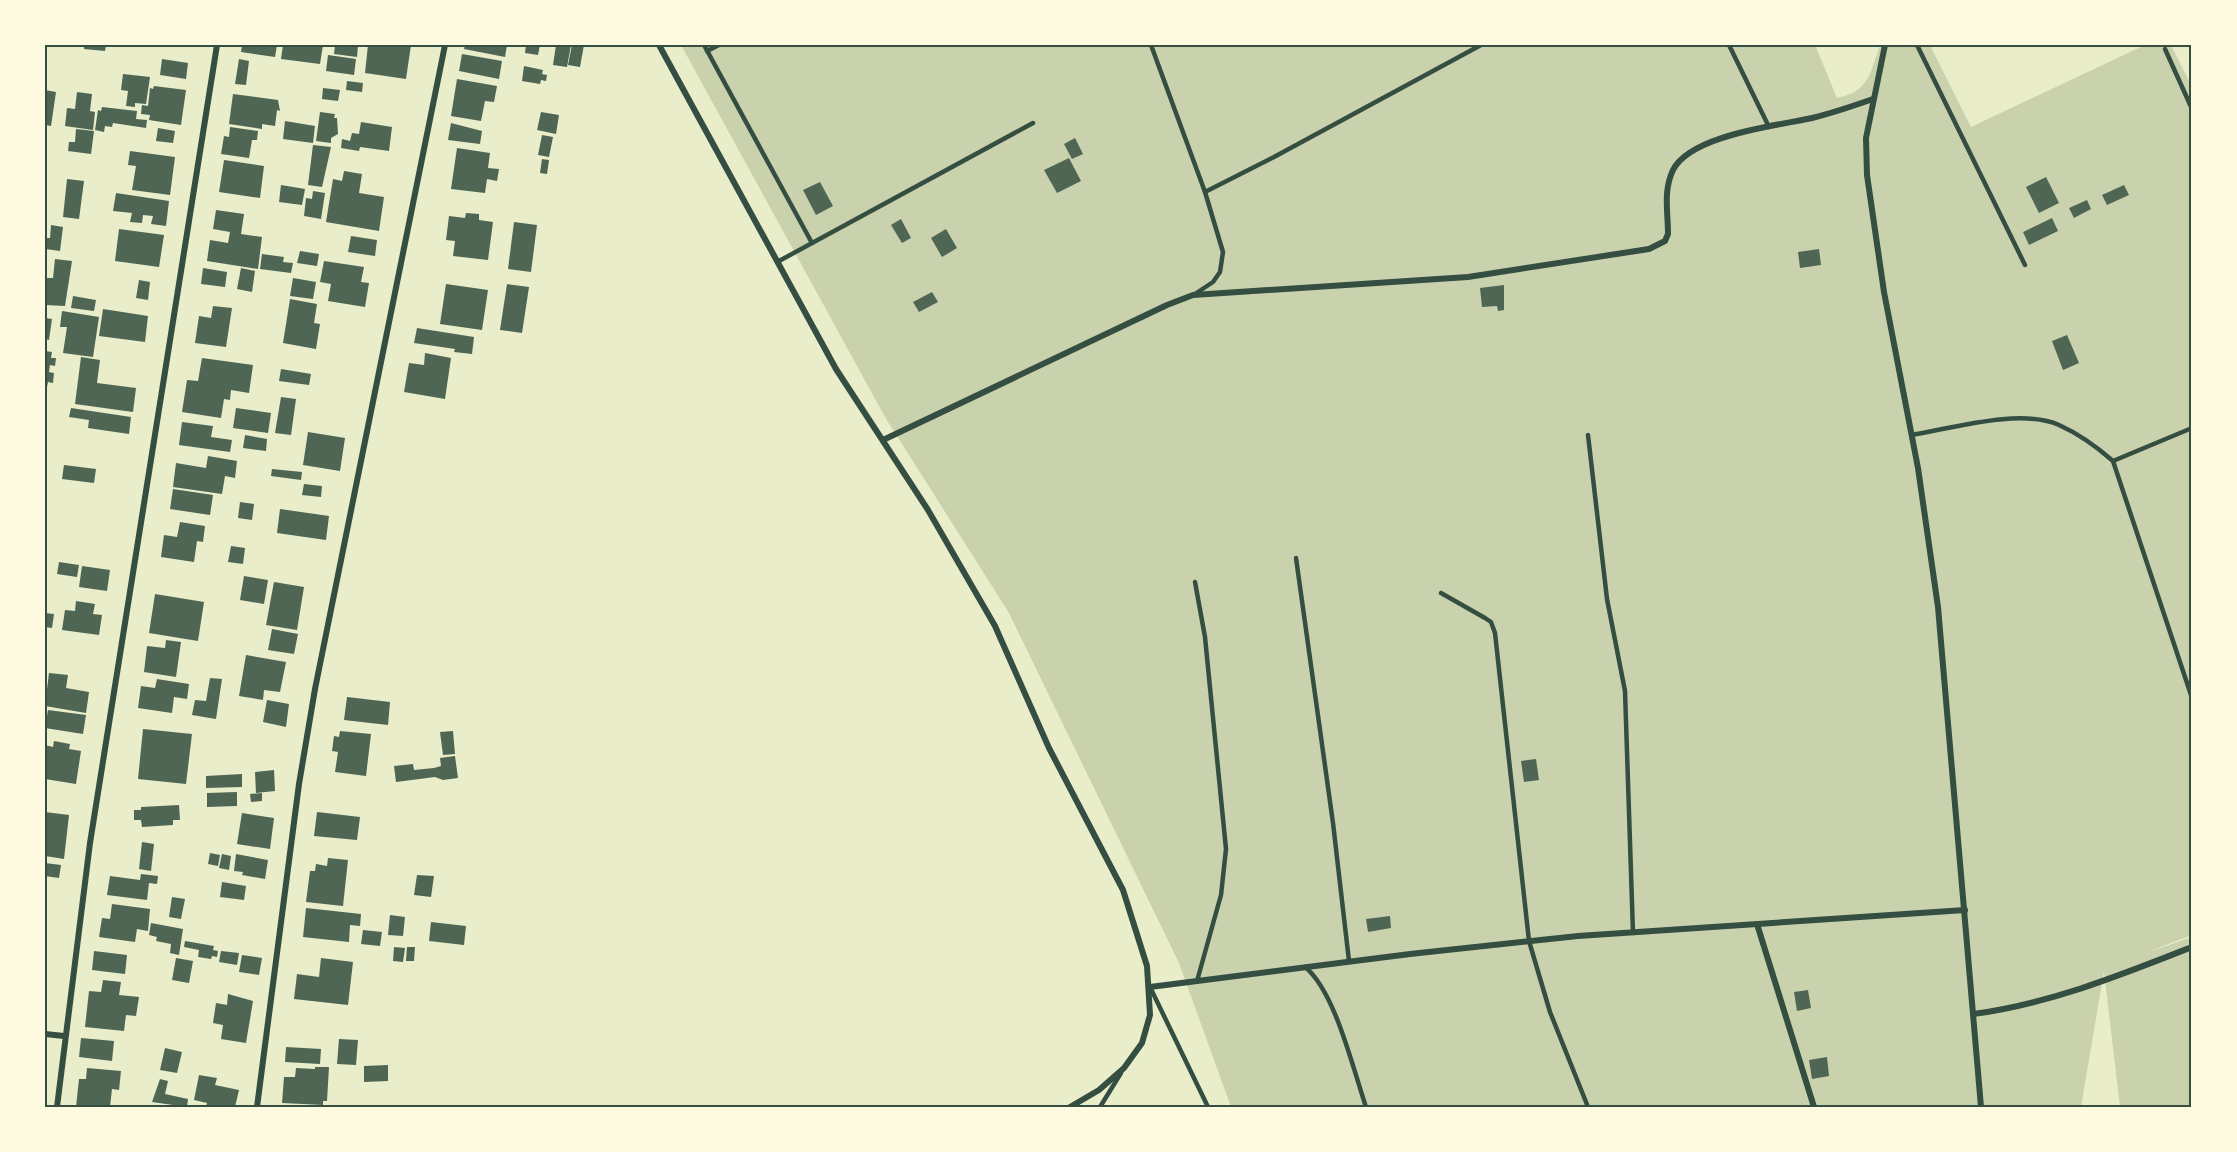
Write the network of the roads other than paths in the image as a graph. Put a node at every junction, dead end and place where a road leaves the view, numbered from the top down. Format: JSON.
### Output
{"nodes":[{"id":1,"x":218,"y":45,"type":"edge"},
{"id":2,"x":445,"y":45,"type":"edge"},
{"id":3,"x":659,"y":45,"type":"edge"},
{"id":4,"x":705,"y":45,"type":"edge"},
{"id":5,"x":719,"y":45,"type":"edge"},
{"id":6,"x":1152,"y":45,"type":"edge"},
{"id":7,"x":1481,"y":45,"type":"edge"},
{"id":8,"x":1729,"y":45,"type":"edge"},
{"id":9,"x":1885,"y":45,"type":"edge"},
{"id":10,"x":1917,"y":45,"type":"edge"},
{"id":11,"x":2165,"y":49,"type":"dead end"},
{"id":12,"x":707,"y":51,"type":"junction"},
{"id":13,"x":1873,"y":99,"type":"junction"},
{"id":14,"x":2192,"y":108,"type":"edge"},
{"id":15,"x":1033,"y":123,"type":"dead end"},
{"id":16,"x":1770,"y":127,"type":"junction"},
{"id":17,"x":1205,"y":192,"type":"junction"},
{"id":18,"x":812,"y":243,"type":"junction"},
{"id":19,"x":779,"y":261,"type":"junction"},
{"id":20,"x":2025,"y":265,"type":"dead end"},
{"id":21,"x":1193,"y":295,"type":"junction"},
{"id":22,"x":2192,"y":428,"type":"edge"},
{"id":23,"x":1588,"y":435,"type":"dead end"},
{"id":24,"x":1912,"y":435,"type":"junction"},
{"id":25,"x":883,"y":440,"type":"junction"},
{"id":26,"x":2114,"y":461,"type":"junction"},
{"id":27,"x":1296,"y":558,"type":"dead end"},
{"id":28,"x":1195,"y":582,"type":"dead end"},
{"id":29,"x":1441,"y":593,"type":"dead end"},
{"id":30,"x":2192,"y":698,"type":"edge"},
{"id":31,"x":1965,"y":910,"type":"junction"},
{"id":32,"x":1756,"y":924,"type":"junction"},
{"id":33,"x":1633,"y":933,"type":"junction"},
{"id":34,"x":1529,"y":941,"type":"junction"},
{"id":35,"x":2192,"y":947,"type":"edge"},
{"id":36,"x":1349,"y":961,"type":"junction"},
{"id":37,"x":1305,"y":967,"type":"junction"},
{"id":38,"x":1197,"y":981,"type":"junction"},
{"id":39,"x":1150,"y":987,"type":"junction"},
{"id":40,"x":1973,"y":1014,"type":"junction"},
{"id":41,"x":45,"y":1034,"type":"edge"},
{"id":42,"x":64,"y":1036,"type":"junction"},
{"id":43,"x":1124,"y":1068,"type":"junction"},
{"id":44,"x":57,"y":1107,"type":"edge"},
{"id":45,"x":257,"y":1107,"type":"edge"},
{"id":46,"x":1070,"y":1107,"type":"edge"},
{"id":47,"x":1100,"y":1107,"type":"edge"},
{"id":48,"x":1208,"y":1107,"type":"edge"},
{"id":49,"x":1366,"y":1107,"type":"edge"},
{"id":50,"x":1588,"y":1107,"type":"edge"},
{"id":51,"x":1814,"y":1107,"type":"edge"},
{"id":52,"x":1981,"y":1107,"type":"edge"}],
"edges":[{"from":1,"to":42,"type":"street"},
{"from":2,"to":45,"type":"street"},
{"from":3,"to":19,"type":"street"},
{"from":4,"to":12,"type":"lane"},
{"from":5,"to":12,"type":"lane"},
{"from":6,"to":17,"type":"lane"},
{"from":7,"to":17,"type":"lane"},
{"from":8,"to":16,"type":"lane"},
{"from":9,"to":13,"type":"street"},
{"from":10,"to":20,"type":"lane"},
{"from":11,"to":14,"type":"lane"},
{"from":12,"to":18,"type":"lane"},
{"from":13,"to":16,"type":"street"},
{"from":13,"to":24,"type":"street"},
{"from":15,"to":18,"type":"lane"},
{"from":16,"to":21,"type":"street"},
{"from":17,"to":21,"type":"lane"},
{"from":18,"to":19,"type":"lane"},
{"from":19,"to":25,"type":"street"},
{"from":21,"to":25,"type":"street"},
{"from":22,"to":26,"type":"lane"},
{"from":23,"to":33,"type":"lane"},
{"from":24,"to":26,"type":"lane"},
{"from":24,"to":31,"type":"street"},
{"from":25,"to":39,"type":"street"},
{"from":26,"to":30,"type":"lane"},
{"from":27,"to":36,"type":"lane"},
{"from":28,"to":38,"type":"lane"},
{"from":29,"to":34,"type":"lane"},
{"from":31,"to":32,"type":"street"},
{"from":31,"to":40,"type":"street"},
{"from":32,"to":33,"type":"street"},
{"from":32,"to":51,"type":"street"},
{"from":33,"to":34,"type":"street"},
{"from":34,"to":36,"type":"street"},
{"from":34,"to":50,"type":"lane"},
{"from":35,"to":40,"type":"street"},
{"from":36,"to":37,"type":"street"},
{"from":37,"to":38,"type":"street"},
{"from":37,"to":49,"type":"lane"},
{"from":38,"to":39,"type":"street"},
{"from":39,"to":43,"type":"street"},
{"from":39,"to":48,"type":"lane"},
{"from":40,"to":52,"type":"street"},
{"from":41,"to":42,"type":"street"},
{"from":42,"to":44,"type":"street"},
{"from":43,"to":46,"type":"street"},
{"from":43,"to":47,"type":"lane"}]}
